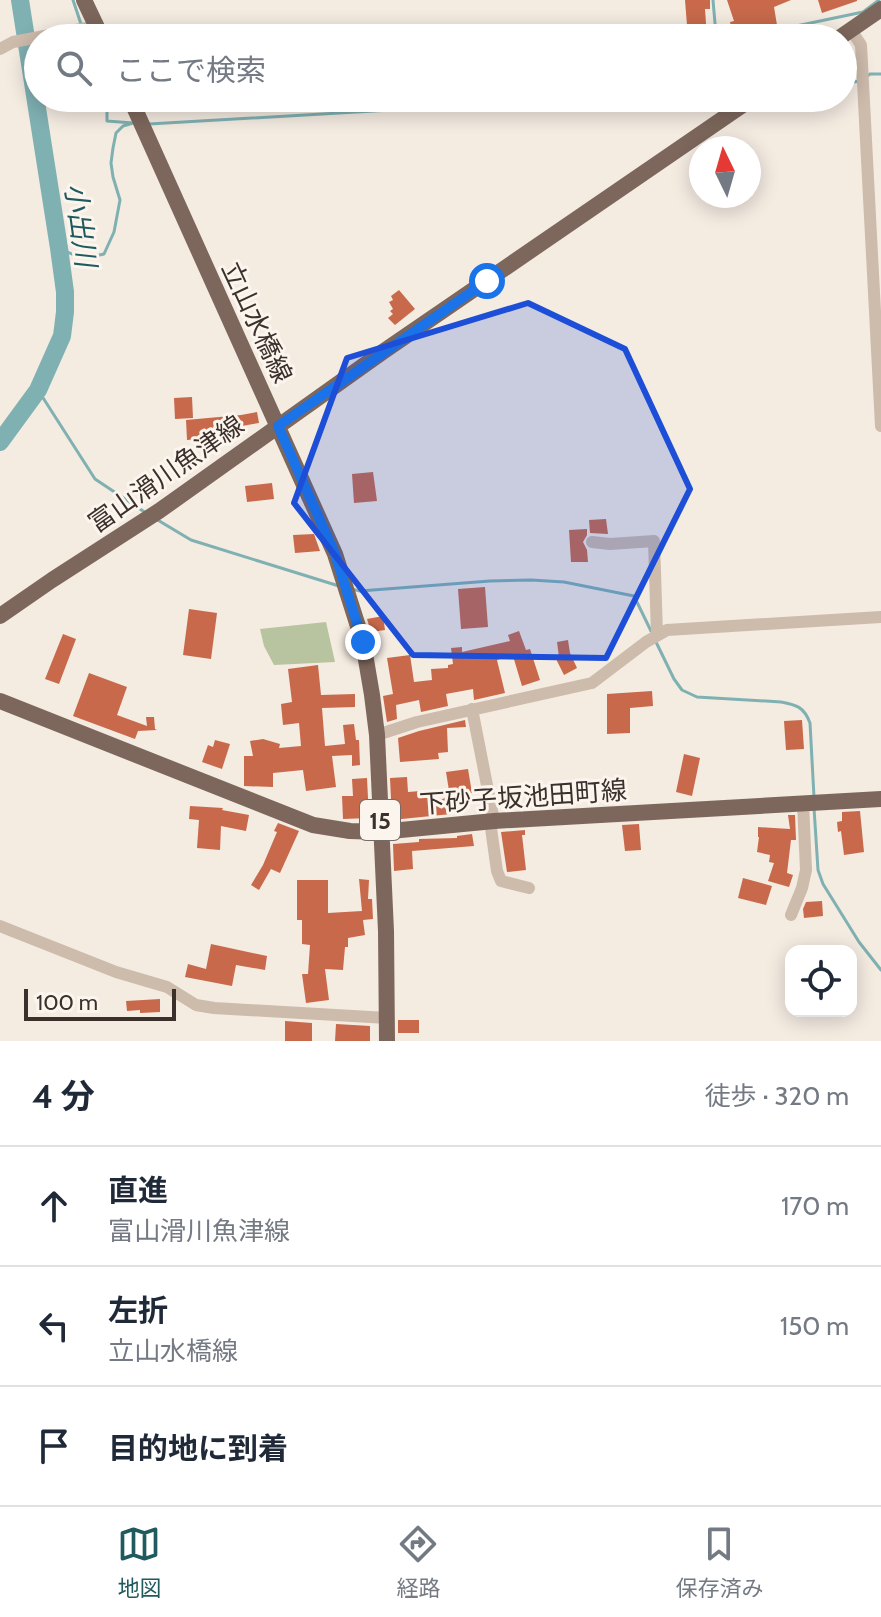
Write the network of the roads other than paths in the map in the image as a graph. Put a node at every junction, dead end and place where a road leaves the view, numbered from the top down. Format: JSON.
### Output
{"nodes":[{"id":1,"x":84,"y":0,"type":"edge"},
{"id":2,"x":881,"y":9,"type":"edge"},
{"id":3,"x":96,"y":24,"type":"edge"},
{"id":4,"x":857,"y":26,"type":"edge"},
{"id":5,"x":24,"y":40,"type":"edge"},
{"id":6,"x":857,"y":42,"type":"edge"},
{"id":7,"x":0,"y":49,"type":"edge"},
{"id":8,"x":136,"y":112,"type":"edge"},
{"id":9,"x":733,"y":112,"type":"edge"},
{"id":10,"x":278,"y":426,"type":"junction"},
{"id":11,"x":881,"y":426,"type":"edge"},
{"id":12,"x":592,"y":542,"type":"dead end"},
{"id":13,"x":0,"y":616,"type":"edge"},
{"id":14,"x":881,"y":617,"type":"edge"},
{"id":15,"x":657,"y":635,"type":"junction"},
{"id":16,"x":0,"y":701,"type":"edge"},
{"id":17,"x":472,"y":709,"type":"junction"},
{"id":18,"x":377,"y":735,"type":"junction"},
{"id":19,"x":881,"y":799,"type":"edge"},
{"id":20,"x":803,"y":803,"type":"junction"},
{"id":21,"x":492,"y":821,"type":"junction"},
{"id":22,"x":380,"y":832,"type":"junction"},
{"id":23,"x":529,"y":888,"type":"dead end"},
{"id":24,"x":791,"y":915,"type":"dead end"},
{"id":25,"x":0,"y":926,"type":"edge"},
{"id":26,"x":387,"y":1018,"type":"junction"},
{"id":27,"x":387,"y":1041,"type":"edge"}],
"edges":[{"from":1,"to":3,"type":"main road"},
{"from":2,"to":4,"type":"main road"},
{"from":5,"to":7,"type":"street"},
{"from":6,"to":11,"type":"street"},
{"from":8,"to":10,"type":"main road","name":"立山水橋線","number":"15"},
{"from":9,"to":10,"type":"main road","name":"富山滑川魚津線"},
{"from":10,"to":13,"type":"main road","name":"富山滑川魚津線"},
{"from":10,"to":18,"type":"main road","name":"立山水橋線","number":"15"},
{"from":12,"to":15,"type":"street"},
{"from":14,"to":15,"type":"street"},
{"from":15,"to":17,"type":"street"},
{"from":16,"to":22,"type":"main road","name":"下砂子坂池田町線"},
{"from":17,"to":18,"type":"street"},
{"from":17,"to":21,"type":"street"},
{"from":18,"to":22,"type":"main road","name":"立山水橋線","number":"15"},
{"from":19,"to":20,"type":"main road","name":"下砂子坂池田町線"},
{"from":20,"to":21,"type":"main road","name":"下砂子坂池田町線"},
{"from":20,"to":24,"type":"street"},
{"from":21,"to":22,"type":"main road","name":"下砂子坂池田町線"},
{"from":21,"to":23,"type":"street"},
{"from":22,"to":26,"type":"main road","name":"立山水橋線","number":"15"},
{"from":25,"to":26,"type":"street"},
{"from":26,"to":27,"type":"main road","name":"立山水橋線","number":"15"}]}
